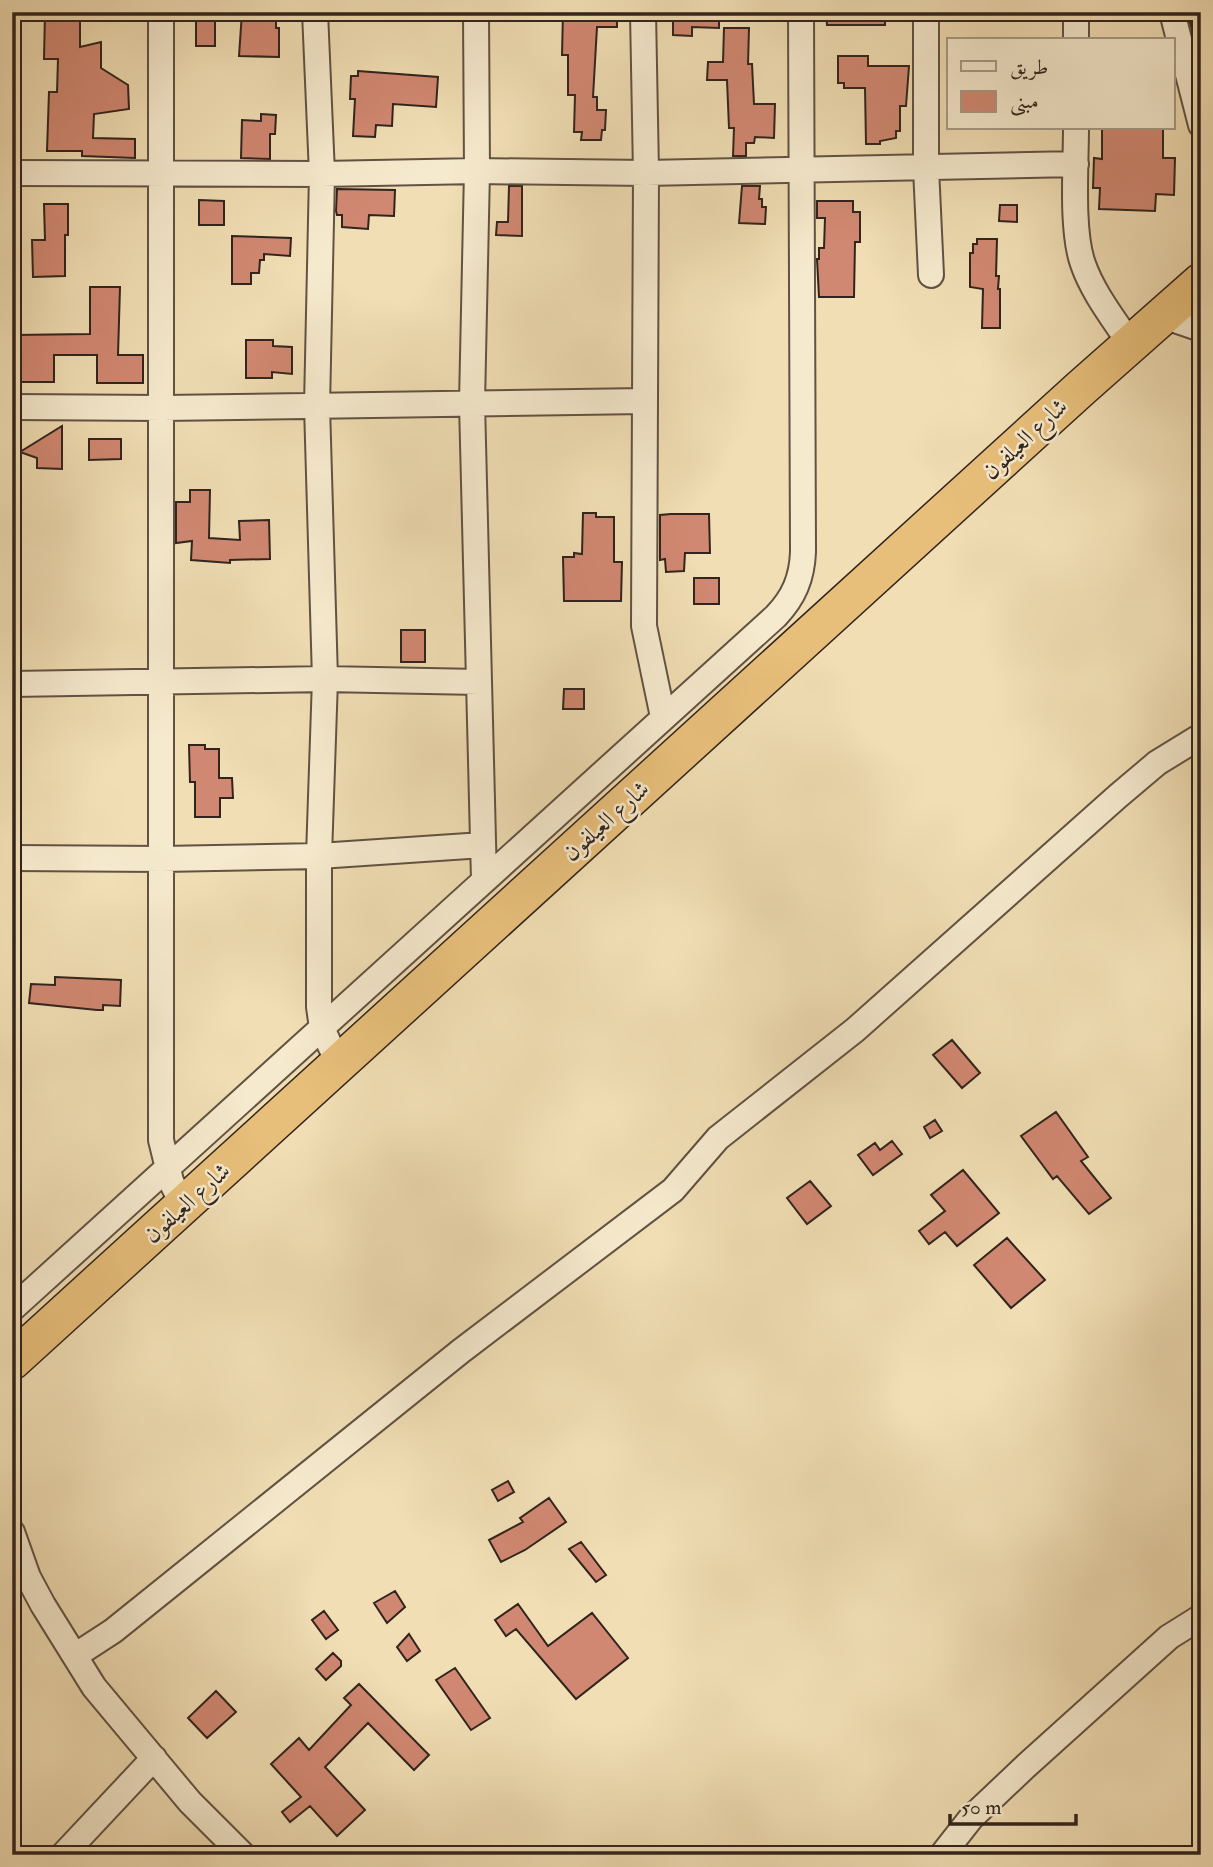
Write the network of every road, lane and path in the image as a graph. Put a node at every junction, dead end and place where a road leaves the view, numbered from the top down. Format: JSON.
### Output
{"nodes":[{"id":1,"x":161,"y":12,"type":"edge"},
{"id":2,"x":316,"y":12,"type":"edge"},
{"id":3,"x":476,"y":12,"type":"edge"},
{"id":4,"x":643,"y":12,"type":"edge"},
{"id":5,"x":801,"y":12,"type":"edge"},
{"id":6,"x":926,"y":12,"type":"edge"},
{"id":7,"x":1076,"y":12,"type":"edge"},
{"id":8,"x":1172,"y":12,"type":"edge"},
{"id":9,"x":1076,"y":38,"type":"edge"},
{"id":10,"x":1201,"y":125,"type":"edge"},
{"id":11,"x":1076,"y":130,"type":"edge"},
{"id":12,"x":1076,"y":164,"type":"junction"},
{"id":13,"x":802,"y":169,"type":"junction"},
{"id":14,"x":926,"y":169,"type":"junction"},
{"id":15,"x":477,"y":171,"type":"junction"},
{"id":16,"x":12,"y":173,"type":"edge"},
{"id":17,"x":162,"y":173,"type":"junction"},
{"id":18,"x":646,"y":173,"type":"junction"},
{"id":19,"x":321,"y":174,"type":"junction"},
{"id":20,"x":931,"y":275,"type":"dead end"},
{"id":21,"x":1201,"y":282,"type":"edge"},
{"id":22,"x":1163,"y":316,"type":"junction"},
{"id":23,"x":1201,"y":329,"type":"edge"},
{"id":24,"x":1130,"y":344,"type":"junction"},
{"id":25,"x":644,"y":401,"type":"junction"},
{"id":26,"x":471,"y":403,"type":"junction"},
{"id":27,"x":317,"y":406,"type":"junction"},
{"id":28,"x":12,"y":407,"type":"edge"},
{"id":29,"x":163,"y":408,"type":"junction"},
{"id":30,"x":324,"y":679,"type":"junction"},
{"id":31,"x":160,"y":681,"type":"junction"},
{"id":32,"x":479,"y":682,"type":"junction"},
{"id":33,"x":12,"y":684,"type":"edge"},
{"id":34,"x":663,"y":717,"type":"junction"},
{"id":35,"x":1201,"y":736,"type":"edge"},
{"id":36,"x":483,"y":845,"type":"junction"},
{"id":37,"x":319,"y":856,"type":"junction"},
{"id":38,"x":12,"y":858,"type":"edge"},
{"id":39,"x":162,"y":859,"type":"junction"},
{"id":40,"x":484,"y":880,"type":"junction"},
{"id":41,"x":322,"y":1028,"type":"junction"},
{"id":42,"x":339,"y":1065,"type":"junction"},
{"id":43,"x":169,"y":1169,"type":"junction"},
{"id":44,"x":183,"y":1206,"type":"junction"},
{"id":45,"x":12,"y":1309,"type":"edge"},
{"id":46,"x":16,"y":1348,"type":"edge"},
{"id":47,"x":12,"y":1532,"type":"edge"},
{"id":48,"x":1201,"y":1617,"type":"edge"},
{"id":49,"x":76,"y":1654,"type":"junction"},
{"id":50,"x":154,"y":1758,"type":"junction"},
{"id":51,"x":63,"y":1855,"type":"edge"},
{"id":52,"x":243,"y":1855,"type":"edge"},
{"id":53,"x":942,"y":1855,"type":"edge"}],
"edges":[{"from":1,"to":17,"type":"street"},
{"from":2,"to":19,"type":"street"},
{"from":3,"to":15,"type":"street"},
{"from":4,"to":18,"type":"street"},
{"from":5,"to":13,"type":"street"},
{"from":6,"to":14,"type":"street"},
{"from":7,"to":9,"type":"street"},
{"from":8,"to":10,"type":"street"},
{"from":11,"to":12,"type":"street"},
{"from":12,"to":14,"type":"street"},
{"from":12,"to":24,"type":"street"},
{"from":13,"to":14,"type":"street"},
{"from":13,"to":18,"type":"street"},
{"from":13,"to":34,"type":"street"},
{"from":14,"to":20,"type":"street"},
{"from":15,"to":18,"type":"street"},
{"from":15,"to":19,"type":"street"},
{"from":15,"to":26,"type":"street"},
{"from":16,"to":17,"type":"street"},
{"from":17,"to":19,"type":"street"},
{"from":17,"to":29,"type":"street"},
{"from":18,"to":25,"type":"street"},
{"from":19,"to":27,"type":"street"},
{"from":21,"to":22,"type":"highway","name":"شارع العيلفون"},
{"from":22,"to":23,"type":"street"},
{"from":22,"to":24,"type":"highway","name":"شارع العيلفون"},
{"from":24,"to":42,"type":"highway","name":"شارع العيلفون"},
{"from":25,"to":26,"type":"street"},
{"from":25,"to":34,"type":"street"},
{"from":26,"to":27,"type":"street"},
{"from":26,"to":32,"type":"street"},
{"from":27,"to":29,"type":"street"},
{"from":27,"to":30,"type":"street"},
{"from":28,"to":29,"type":"street"},
{"from":29,"to":31,"type":"street"},
{"from":30,"to":31,"type":"street"},
{"from":30,"to":32,"type":"street"},
{"from":30,"to":37,"type":"street"},
{"from":31,"to":33,"type":"street"},
{"from":31,"to":39,"type":"street"},
{"from":32,"to":36,"type":"street"},
{"from":34,"to":40,"type":"street"},
{"from":35,"to":49,"type":"street"},
{"from":36,"to":37,"type":"street"},
{"from":36,"to":40,"type":"street"},
{"from":37,"to":39,"type":"street"},
{"from":37,"to":41,"type":"street"},
{"from":38,"to":39,"type":"street"},
{"from":39,"to":43,"type":"street"},
{"from":40,"to":41,"type":"street"},
{"from":41,"to":42,"type":"street"},
{"from":41,"to":43,"type":"street"},
{"from":42,"to":44,"type":"highway","name":"شارع العيلفون"},
{"from":43,"to":44,"type":"street"},
{"from":43,"to":45,"type":"street"},
{"from":44,"to":46,"type":"highway","name":"شارع العيلفون"},
{"from":47,"to":49,"type":"street"},
{"from":48,"to":53,"type":"street"},
{"from":49,"to":50,"type":"street"},
{"from":50,"to":51,"type":"street"},
{"from":50,"to":52,"type":"street"}]}
